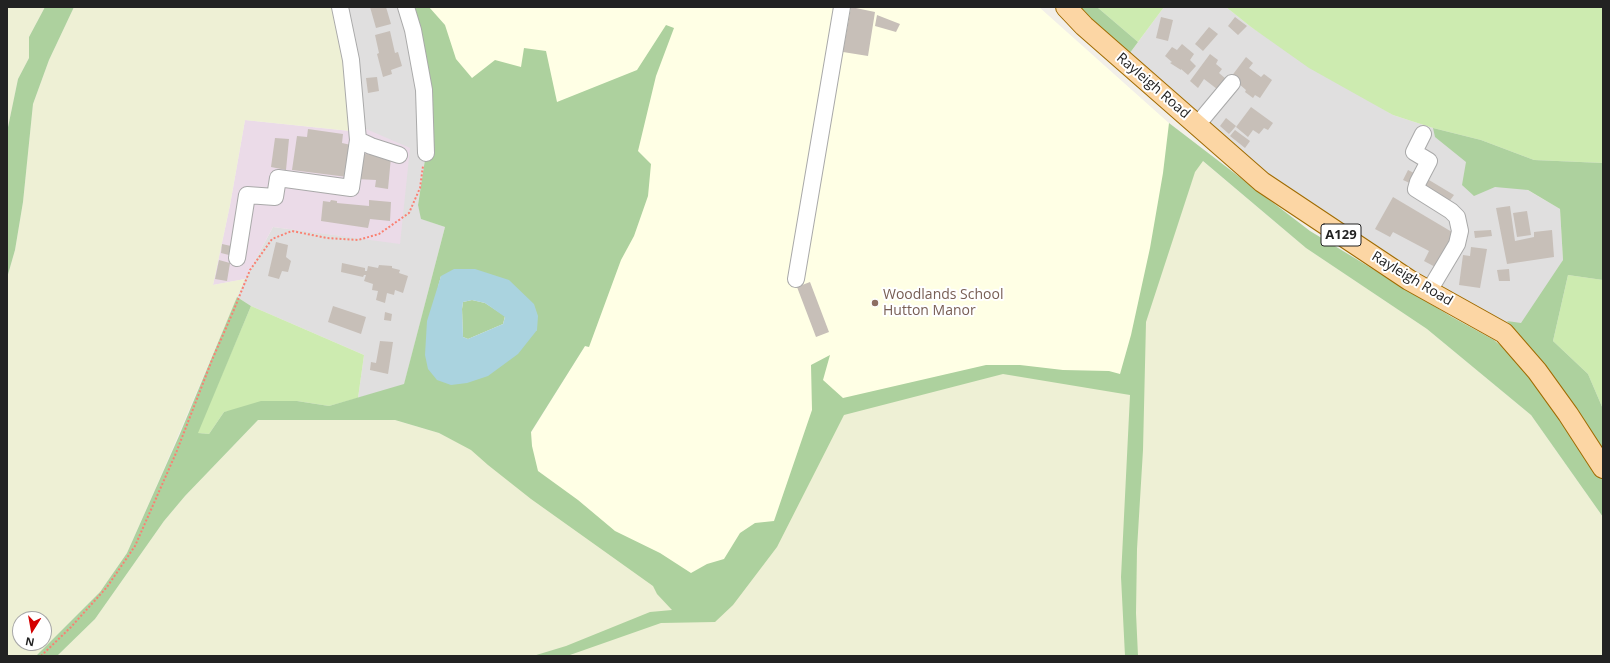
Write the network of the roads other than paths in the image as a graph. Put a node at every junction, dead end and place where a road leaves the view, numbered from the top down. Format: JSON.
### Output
{"nodes":[{"id":1,"x":340,"y":7,"type":"edge"},
{"id":2,"x":406,"y":7,"type":"edge"},
{"id":3,"x":842,"y":7,"type":"edge"},
{"id":4,"x":1066,"y":7,"type":"edge"},
{"id":5,"x":1232,"y":83,"type":"dead end"},
{"id":6,"x":1197,"y":125,"type":"junction"},
{"id":7,"x":1423,"y":134,"type":"dead end"},
{"id":8,"x":358,"y":140,"type":"junction"},
{"id":9,"x":426,"y":153,"type":"road end"},
{"id":10,"x":399,"y":155,"type":"dead end"},
{"id":11,"x":237,"y":258,"type":"dead end"},
{"id":12,"x":796,"y":279,"type":"dead end"},
{"id":13,"x":1429,"y":291,"type":"junction"},
{"id":14,"x":1603,"y":468,"type":"edge"}],
"edges":[{"from":1,"to":8,"type":"lane"},
{"from":2,"to":9,"type":"lane"},
{"from":3,"to":12,"type":"lane"},
{"from":4,"to":6,"type":"main road","name":"Rayleigh Road","number":"A129"},
{"from":5,"to":6,"type":"lane"},
{"from":6,"to":13,"type":"main road","name":"Rayleigh Road","number":"A129"},
{"from":7,"to":13,"type":"lane"},
{"from":8,"to":10,"type":"lane"},
{"from":8,"to":11,"type":"lane"},
{"from":13,"to":14,"type":"main road","name":"Rayleigh Road","number":"A129"}]}
